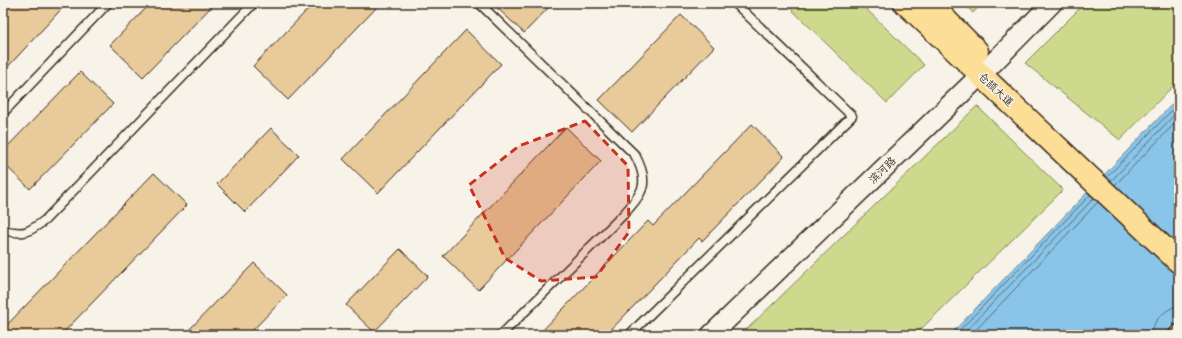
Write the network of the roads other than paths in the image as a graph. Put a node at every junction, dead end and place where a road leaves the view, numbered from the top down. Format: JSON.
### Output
{"nodes":[{"id":1,"x":108,"y":3,"type":"edge"},
{"id":2,"x":254,"y":3,"type":"edge"},
{"id":3,"x":479,"y":3,"type":"edge"},
{"id":4,"x":735,"y":3,"type":"edge"},
{"id":5,"x":905,"y":3,"type":"edge"},
{"id":6,"x":928,"y":3,"type":"edge"},
{"id":7,"x":1052,"y":3,"type":"edge"},
{"id":8,"x":986,"y":69,"type":"junction"},
{"id":9,"x":3,"y":113,"type":"edge"},
{"id":10,"x":1091,"y":171,"type":"junction"},
{"id":11,"x":3,"y":230,"type":"edge"},
{"id":12,"x":1179,"y":247,"type":"edge"},
{"id":13,"x":1179,"y":262,"type":"edge"},
{"id":14,"x":502,"y":335,"type":"edge"},
{"id":15,"x":630,"y":335,"type":"edge"},
{"id":16,"x":711,"y":335,"type":"edge"}],
"edges":[{"from":1,"to":9,"type":"lane"},
{"from":2,"to":11,"type":"lane"},
{"from":3,"to":14,"type":"lane"},
{"from":4,"to":15,"type":"lane"},
{"from":5,"to":8,"type":"main road","name":"仓颉大道"},
{"from":6,"to":8,"type":"main road","name":"仓颉大道"},
{"from":7,"to":8,"type":"street","name":"滨河路"},
{"from":8,"to":10,"type":"main road","name":"仓颉大道"},
{"from":8,"to":16,"type":"street","name":"滨河路"},
{"from":10,"to":12,"type":"main road"},
{"from":10,"to":13,"type":"main road"}]}
